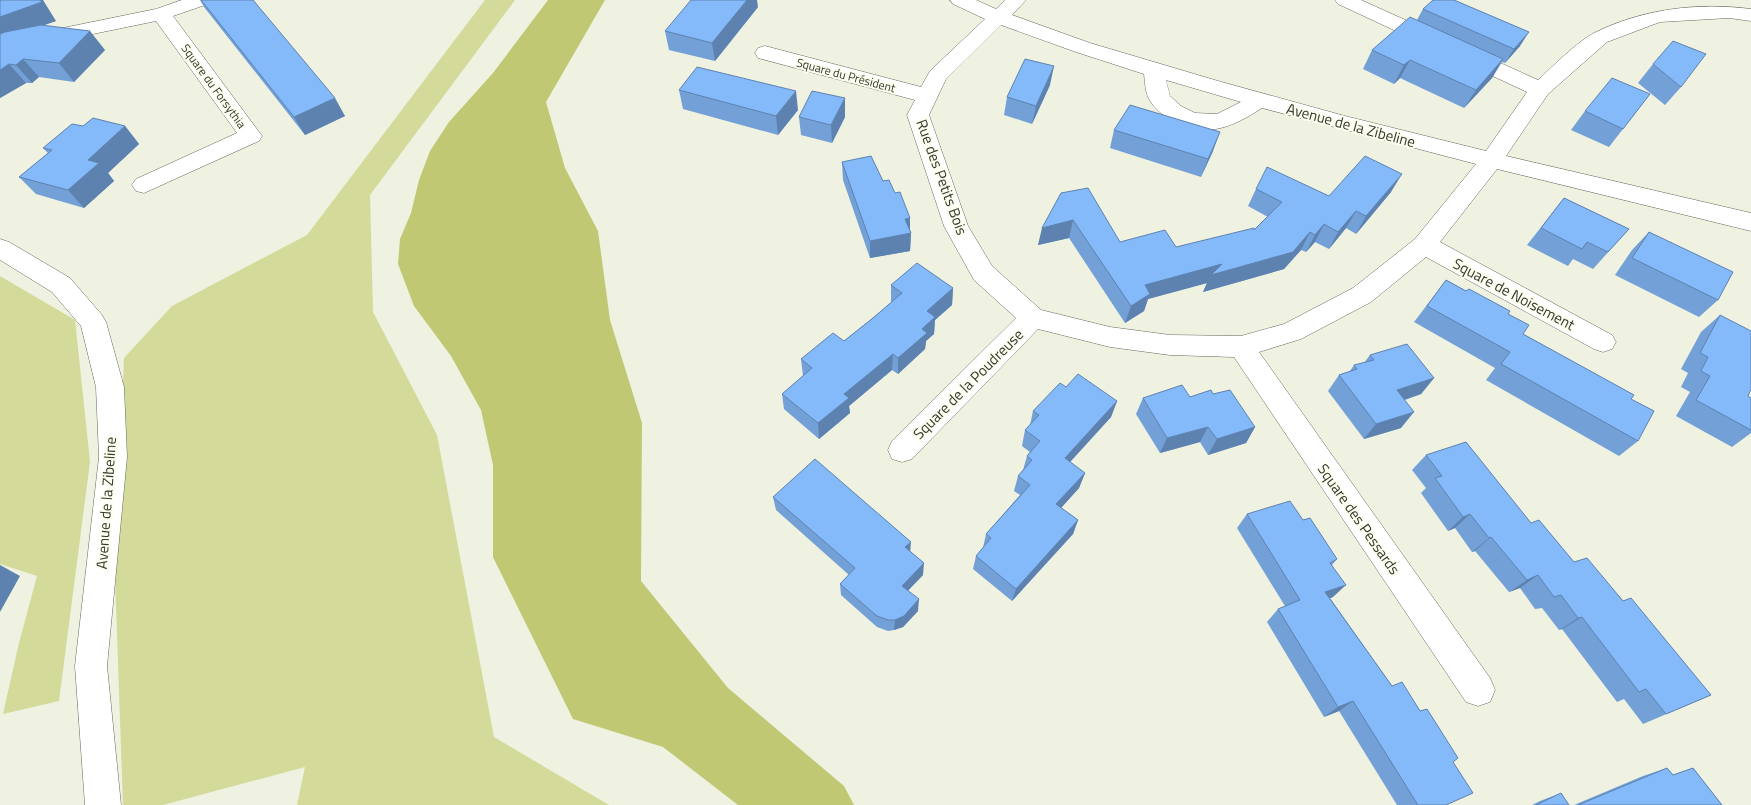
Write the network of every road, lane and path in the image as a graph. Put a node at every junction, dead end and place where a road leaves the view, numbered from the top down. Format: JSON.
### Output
{"nodes":[{"id":1,"x":202,"y":0,"type":"edge"},
{"id":2,"x":960,"y":0,"type":"edge"},
{"id":3,"x":1016,"y":0,"type":"edge"},
{"id":4,"x":1345,"y":0,"type":"edge"},
{"id":5,"x":1637,"y":0,"type":"edge"},
{"id":6,"x":161,"y":14,"type":"junction"},
{"id":7,"x":1751,"y":15,"type":"edge"},
{"id":8,"x":1657,"y":16,"type":"junction"},
{"id":9,"x":998,"y":18,"type":"junction"},
{"id":10,"x":0,"y":52,"type":"edge"},
{"id":11,"x":765,"y":53,"type":"dead end"},
{"id":12,"x":1154,"y":70,"type":"junction"},
{"id":13,"x":1540,"y":89,"type":"junction"},
{"id":14,"x":927,"y":96,"type":"junction"},
{"id":15,"x":1259,"y":100,"type":"junction"},
{"id":16,"x":1492,"y":160,"type":"junction"},
{"id":17,"x":144,"y":185,"type":"dead end"},
{"id":18,"x":1751,"y":222,"type":"edge"},
{"id":19,"x":1424,"y":245,"type":"junction"},
{"id":20,"x":0,"y":248,"type":"edge"},
{"id":21,"x":1033,"y":318,"type":"junction"},
{"id":22,"x":1603,"y":342,"type":"dead end"},
{"id":23,"x":1241,"y":347,"type":"junction"},
{"id":24,"x":902,"y":450,"type":"dead end"},
{"id":25,"x":1478,"y":690,"type":"dead end"},
{"id":26,"x":103,"y":805,"type":"edge"}],
"edges":[{"from":1,"to":6,"type":"street"},
{"from":2,"to":9,"type":"street","name":"Avenue de la Zibeline"},
{"from":3,"to":9,"type":"street","name":"Rue des Petits Bois"},
{"from":4,"to":13,"type":"street"},
{"from":5,"to":8,"type":"street"},
{"from":6,"to":10,"type":"street"},
{"from":6,"to":17,"type":"street","name":"Square du Forsythia"},
{"from":7,"to":8,"type":"street","name":"Rue des Petits Bois"},
{"from":8,"to":13,"type":"street","name":"Rue des Petits Bois"},
{"from":9,"to":12,"type":"street","name":"Avenue de la Zibeline"},
{"from":9,"to":14,"type":"street","name":"Rue des Petits Bois"},
{"from":11,"to":14,"type":"street","name":"Square du Président"},
{"from":12,"to":15,"type":"street","name":"Avenue de la Zibeline"},
{"from":12,"to":15,"type":"street"},
{"from":13,"to":16,"type":"street","name":"Rue des Petits Bois"},
{"from":14,"to":21,"type":"street","name":"Rue des Petits Bois"},
{"from":15,"to":16,"type":"street","name":"Avenue de la Zibeline"},
{"from":16,"to":18,"type":"street","name":"Avenue de la Zibeline"},
{"from":16,"to":19,"type":"street","name":"Rue des Petits Bois"},
{"from":19,"to":22,"type":"street","name":"Square de Noisement"},
{"from":19,"to":23,"type":"street","name":"Rue des Petits Bois"},
{"from":20,"to":26,"type":"street","name":"Avenue de la Zibeline"},
{"from":21,"to":23,"type":"street","name":"Rue des Petits Bois"},
{"from":21,"to":24,"type":"street","name":"Square de la Poudreuse"},
{"from":23,"to":25,"type":"street","name":"Square des Pessards"}]}
